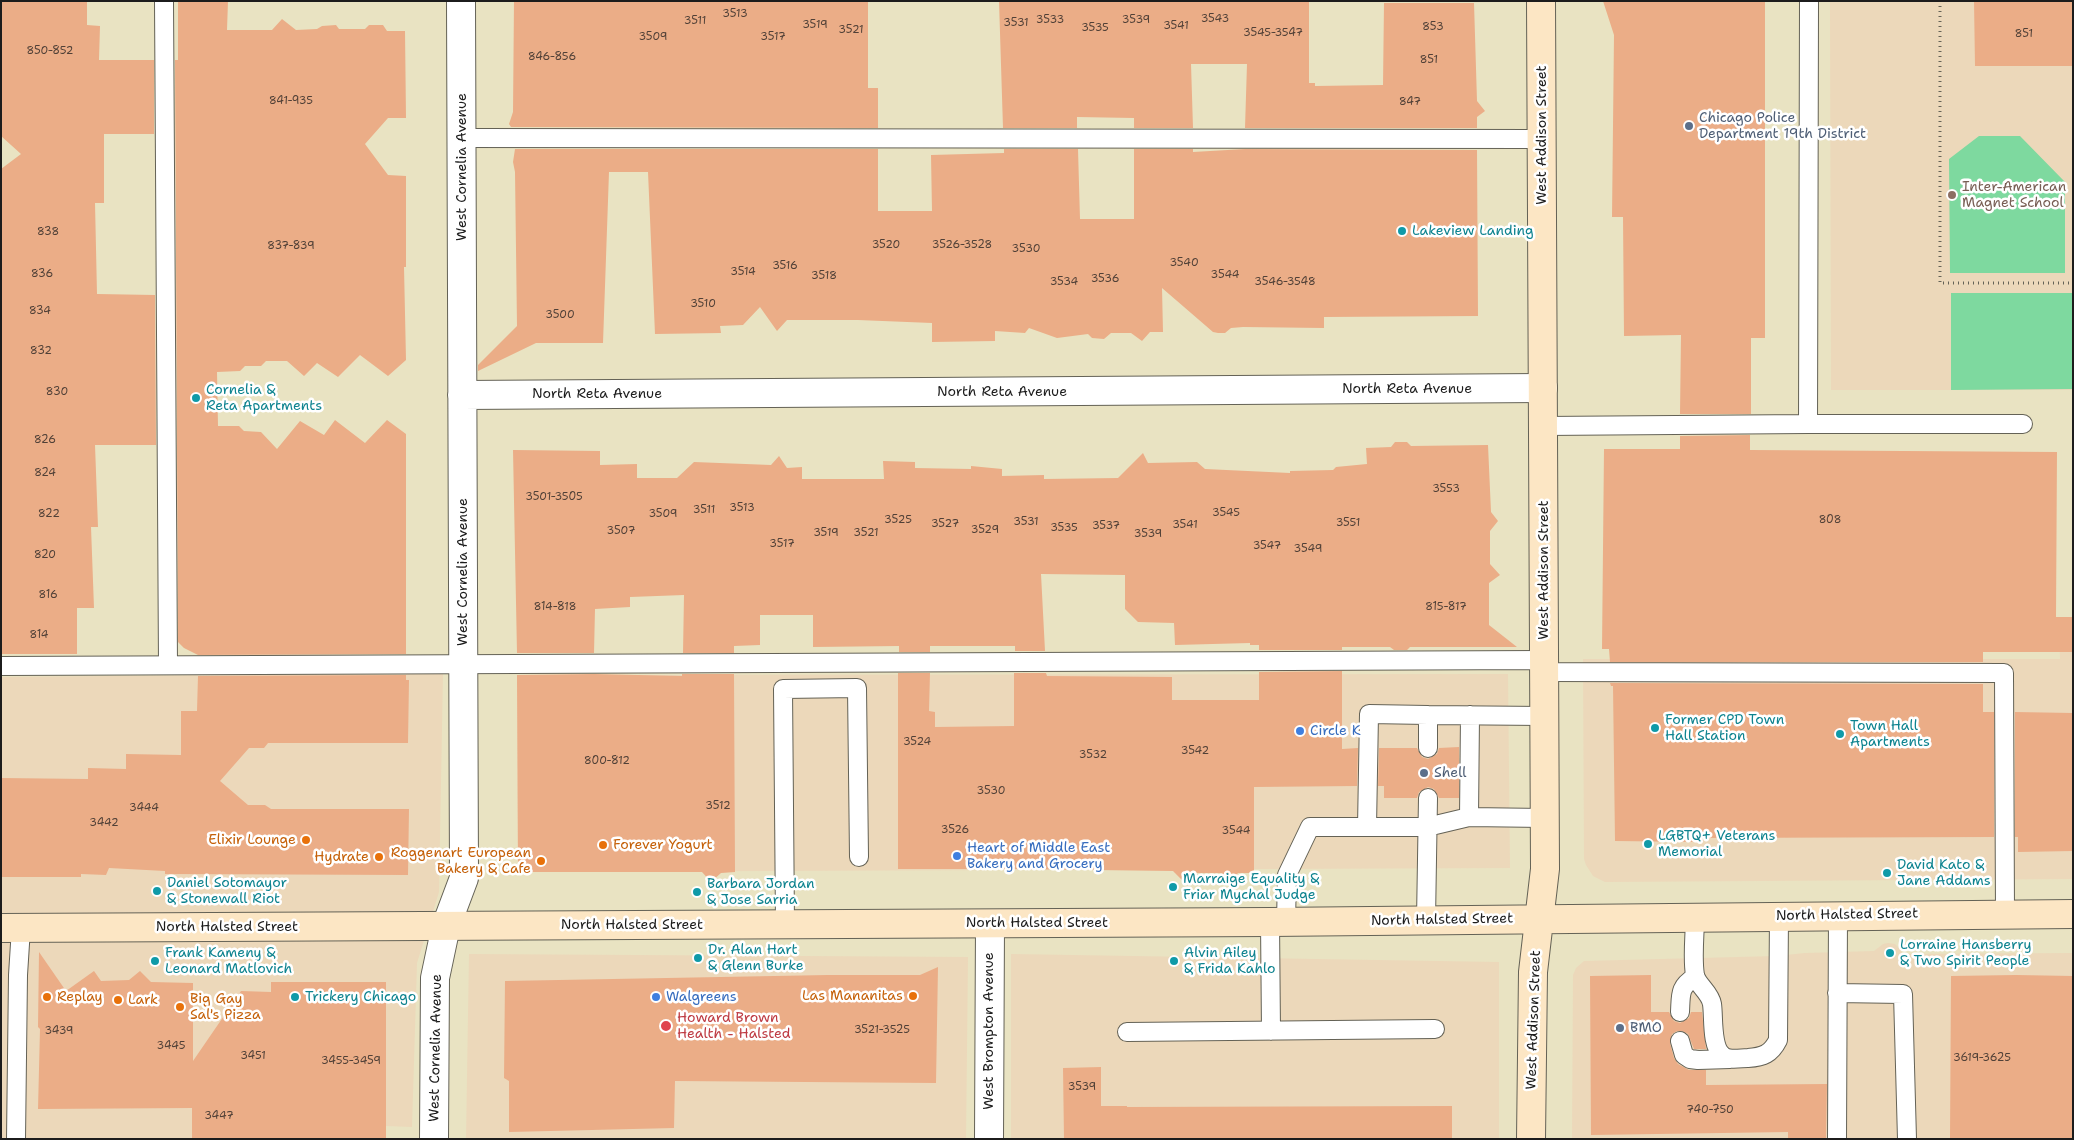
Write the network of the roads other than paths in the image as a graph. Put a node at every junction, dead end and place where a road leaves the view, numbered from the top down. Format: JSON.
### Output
{"nodes":[{"id":1,"x":164,"y":1,"type":"edge"},
{"id":2,"x":461,"y":1,"type":"edge"},
{"id":3,"x":1541,"y":1,"type":"edge"},
{"id":4,"x":1809,"y":1,"type":"edge"},
{"id":5,"x":462,"y":138,"type":"junction"},
{"id":6,"x":1542,"y":139,"type":"junction"},
{"id":7,"x":1542,"y":388,"type":"junction"},
{"id":8,"x":462,"y":395,"type":"junction"},
{"id":9,"x":1808,"y":424,"type":"junction"},
{"id":10,"x":2023,"y":424,"type":"dead end"},
{"id":11,"x":1543,"y":426,"type":"junction"},
{"id":12,"x":463,"y":664,"type":"junction"},
{"id":13,"x":168,"y":665,"type":"junction"},
{"id":14,"x":1,"y":666,"type":"edge"},
{"id":15,"x":1544,"y":666,"type":"junction"},
{"id":16,"x":1428,"y":715,"type":"junction"},
{"id":17,"x":1470,"y":715,"type":"junction"},
{"id":18,"x":1544,"y":716,"type":"junction"},
{"id":19,"x":1428,"y":748,"type":"dead end"},
{"id":20,"x":1428,"y":798,"type":"dead end"},
{"id":21,"x":1469,"y":817,"type":"junction"},
{"id":22,"x":1544,"y":818,"type":"junction"},
{"id":23,"x":1367,"y":827,"type":"junction"},
{"id":24,"x":1427,"y":827,"type":"junction"},
{"id":25,"x":859,"y":857,"type":"dead end"},
{"id":26,"x":2005,"y":914,"type":"junction"},
{"id":27,"x":2073,"y":914,"type":"edge"},
{"id":28,"x":1838,"y":915,"type":"junction"},
{"id":29,"x":1779,"y":916,"type":"junction"},
{"id":30,"x":1695,"y":917,"type":"junction"},
{"id":31,"x":1540,"y":919,"type":"junction"},
{"id":32,"x":1426,"y":920,"type":"junction"},
{"id":33,"x":1278,"y":922,"type":"junction"},
{"id":34,"x":785,"y":924,"type":"junction"},
{"id":35,"x":990,"y":924,"type":"junction"},
{"id":36,"x":446,"y":926,"type":"junction"},
{"id":37,"x":11,"y":928,"type":"edge"},
{"id":38,"x":1695,"y":977,"type":"junction"},
{"id":39,"x":1837,"y":993,"type":"junction"},
{"id":40,"x":1680,"y":1012,"type":"dead end"},
{"id":41,"x":1435,"y":1029,"type":"dead end"},
{"id":42,"x":1271,"y":1031,"type":"junction"},
{"id":43,"x":1126,"y":1032,"type":"dead end"},
{"id":44,"x":1680,"y":1041,"type":"dead end"},
{"id":45,"x":1730,"y":1059,"type":"junction"},
{"id":46,"x":16,"y":1139,"type":"edge"},
{"id":47,"x":434,"y":1139,"type":"edge"},
{"id":48,"x":989,"y":1139,"type":"edge"},
{"id":49,"x":1531,"y":1139,"type":"edge"},
{"id":50,"x":1837,"y":1139,"type":"edge"},
{"id":51,"x":1907,"y":1139,"type":"edge"}],
"edges":[{"from":1,"to":13,"type":"lane"},
{"from":2,"to":5,"type":"street","name":"West Cornelia Avenue"},
{"from":3,"to":6,"type":"main road","name":"West Addison Street"},
{"from":4,"to":9,"type":"lane"},
{"from":5,"to":6,"type":"lane"},
{"from":5,"to":8,"type":"street","name":"West Cornelia Avenue"},
{"from":6,"to":7,"type":"main road","name":"West Addison Street"},
{"from":7,"to":8,"type":"street","name":"North Reta Avenue"},
{"from":7,"to":11,"type":"main road","name":"West Addison Street"},
{"from":8,"to":12,"type":"street","name":"West Cornelia Avenue"},
{"from":9,"to":10,"type":"lane"},
{"from":9,"to":11,"type":"lane"},
{"from":11,"to":15,"type":"main road","name":"West Addison Street"},
{"from":12,"to":13,"type":"lane"},
{"from":12,"to":15,"type":"lane"},
{"from":12,"to":36,"type":"street","name":"West Cornelia Avenue"},
{"from":13,"to":14,"type":"lane"},
{"from":15,"to":18,"type":"main road","name":"West Addison Street"},
{"from":15,"to":26,"type":"lane"},
{"from":16,"to":17,"type":"lane"},
{"from":16,"to":19,"type":"lane"},
{"from":16,"to":23,"type":"lane"},
{"from":17,"to":18,"type":"lane"},
{"from":17,"to":21,"type":"lane"},
{"from":18,"to":22,"type":"main road","name":"West Addison Street"},
{"from":20,"to":24,"type":"lane"},
{"from":21,"to":22,"type":"lane"},
{"from":21,"to":24,"type":"lane"},
{"from":22,"to":31,"type":"main road","name":"West Addison Street"},
{"from":23,"to":24,"type":"lane"},
{"from":23,"to":33,"type":"lane"},
{"from":24,"to":32,"type":"lane"},
{"from":25,"to":34,"type":"lane"},
{"from":26,"to":27,"type":"main road","name":"North Halsted Street"},
{"from":26,"to":28,"type":"main road","name":"North Halsted Street"},
{"from":28,"to":29,"type":"main road","name":"North Halsted Street"},
{"from":28,"to":39,"type":"lane"},
{"from":29,"to":30,"type":"main road","name":"North Halsted Street"},
{"from":29,"to":45,"type":"lane"},
{"from":30,"to":31,"type":"main road","name":"North Halsted Street"},
{"from":30,"to":38,"type":"lane"},
{"from":31,"to":32,"type":"main road","name":"North Halsted Street"},
{"from":31,"to":49,"type":"main road","name":"West Addison Street"},
{"from":32,"to":33,"type":"main road","name":"North Halsted Street"},
{"from":33,"to":35,"type":"main road","name":"North Halsted Street"},
{"from":33,"to":42,"type":"lane"},
{"from":34,"to":35,"type":"main road","name":"North Halsted Street"},
{"from":34,"to":36,"type":"main road","name":"North Halsted Street"},
{"from":35,"to":48,"type":"street","name":"West Brompton Avenue"},
{"from":36,"to":37,"type":"main road","name":"North Halsted Street"},
{"from":36,"to":47,"type":"street","name":"West Cornelia Avenue"},
{"from":37,"to":46,"type":"lane"},
{"from":38,"to":40,"type":"lane"},
{"from":38,"to":45,"type":"lane"},
{"from":39,"to":50,"type":"lane"},
{"from":39,"to":51,"type":"lane"},
{"from":41,"to":42,"type":"lane"},
{"from":42,"to":43,"type":"lane"},
{"from":44,"to":45,"type":"lane"}]}
